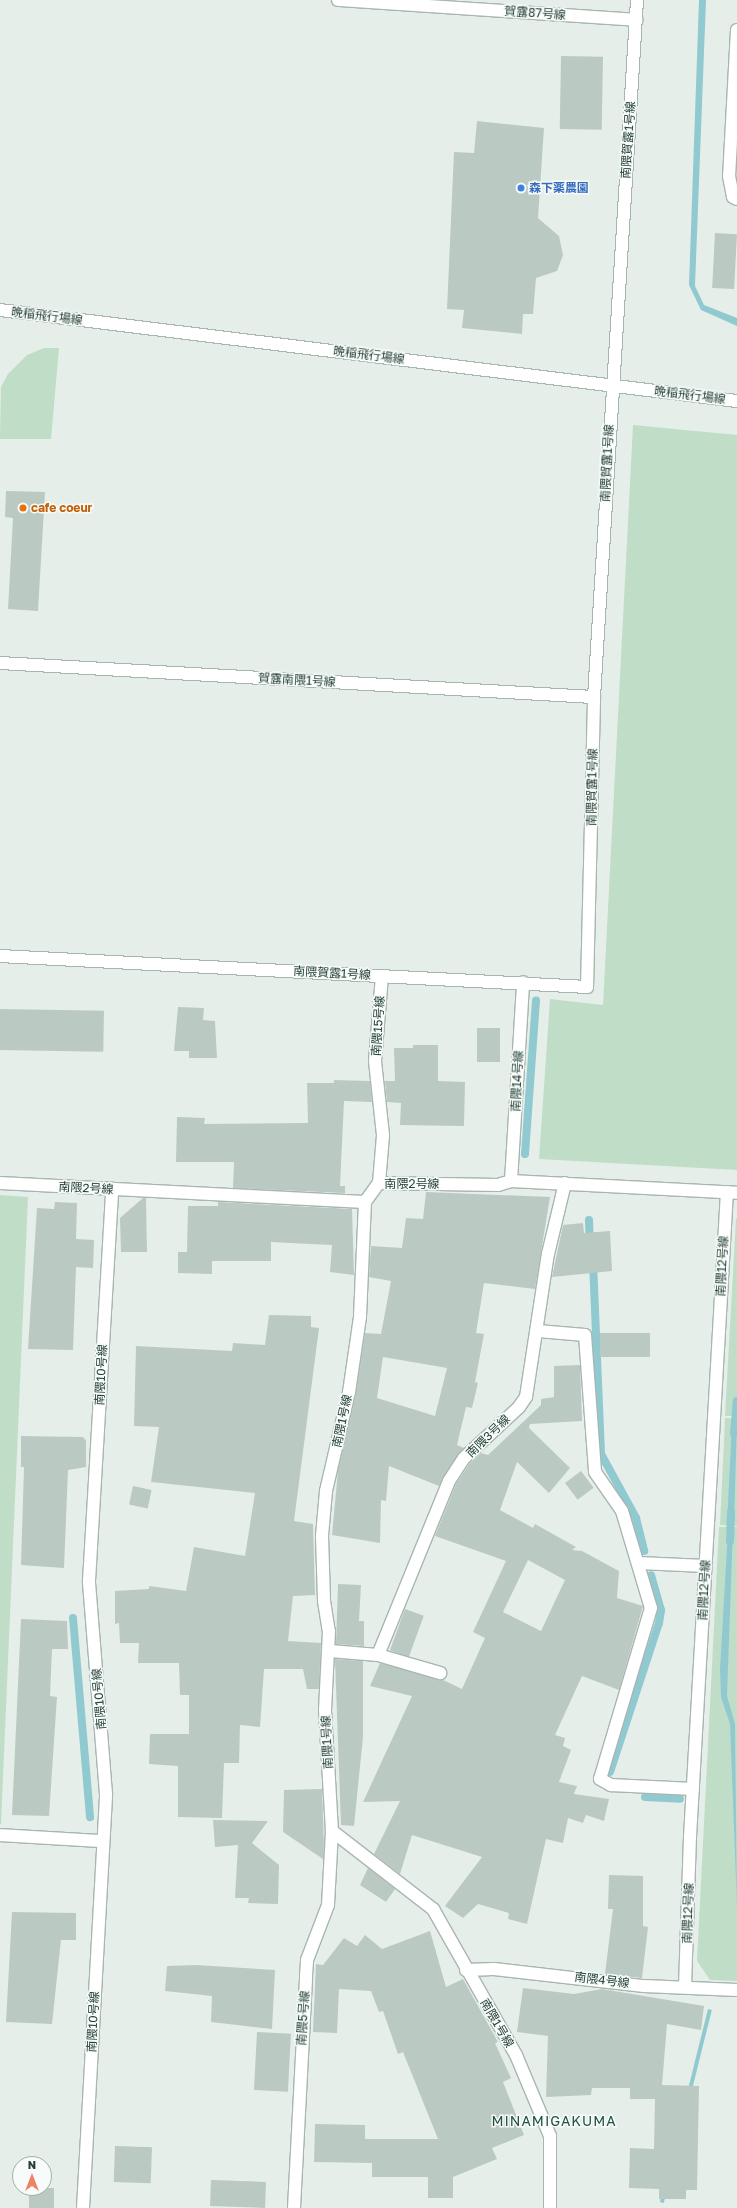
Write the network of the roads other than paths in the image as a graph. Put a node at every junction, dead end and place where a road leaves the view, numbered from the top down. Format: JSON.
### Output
{"nodes":[{"id":1,"x":338,"y":0,"type":"edge"},
{"id":2,"x":637,"y":0,"type":"edge"},
{"id":3,"x":636,"y":20,"type":"junction"},
{"id":4,"x":737,"y":30,"type":"edge"},
{"id":5,"x":737,"y":199,"type":"edge"},
{"id":6,"x":0,"y":310,"type":"edge"},
{"id":7,"x":611,"y":385,"type":"junction"},
{"id":8,"x":737,"y":401,"type":"edge"},
{"id":9,"x":0,"y":662,"type":"edge"},
{"id":10,"x":594,"y":697,"type":"junction"},
{"id":11,"x":0,"y":956,"type":"edge"},
{"id":12,"x":382,"y":976,"type":"junction"},
{"id":13,"x":523,"y":982,"type":"junction"},
{"id":14,"x":511,"y":1181,"type":"junction"},
{"id":15,"x":0,"y":1183,"type":"edge"},
{"id":16,"x":379,"y":1183,"type":"junction"},
{"id":17,"x":565,"y":1183,"type":"junction"},
{"id":18,"x":112,"y":1190,"type":"junction"},
{"id":19,"x":732,"y":1193,"type":"edge"},
{"id":20,"x":365,"y":1202,"type":"junction"},
{"id":21,"x":538,"y":1331,"type":"junction"},
{"id":22,"x":639,"y":1563,"type":"junction"},
{"id":23,"x":705,"y":1566,"type":"junction"},
{"id":24,"x":330,"y":1651,"type":"junction"},
{"id":25,"x":378,"y":1654,"type":"junction"},
{"id":26,"x":440,"y":1673,"type":"dead end"},
{"id":27,"x":693,"y":1789,"type":"junction"},
{"id":28,"x":332,"y":1831,"type":"junction"},
{"id":29,"x":0,"y":1835,"type":"edge"},
{"id":30,"x":102,"y":1841,"type":"junction"},
{"id":31,"x":466,"y":1970,"type":"junction"},
{"id":32,"x":686,"y":1987,"type":"junction"},
{"id":33,"x":737,"y":1990,"type":"edge"},
{"id":34,"x":83,"y":2208,"type":"edge"},
{"id":35,"x":294,"y":2208,"type":"edge"},
{"id":36,"x":550,"y":2208,"type":"edge"}],
"edges":[{"from":1,"to":3,"type":"street","name":"賀露87号線"},
{"from":2,"to":3,"type":"street","name":"南隈賀露1号線"},
{"from":3,"to":7,"type":"street","name":"南隈賀露1号線"},
{"from":4,"to":5,"type":"street"},
{"from":6,"to":7,"type":"street","name":"晩稲飛行場線"},
{"from":7,"to":8,"type":"street","name":"晩稲飛行場線"},
{"from":7,"to":10,"type":"street","name":"南隈賀露1号線"},
{"from":9,"to":10,"type":"street","name":"賀露南隈1号線"},
{"from":10,"to":13,"type":"street","name":"南隈賀露1号線"},
{"from":11,"to":12,"type":"street","name":"南隈賀露1号線"},
{"from":12,"to":13,"type":"street","name":"南隈賀露1号線"},
{"from":12,"to":16,"type":"street","name":"南隈15号線"},
{"from":13,"to":14,"type":"street","name":"南隈14号線"},
{"from":14,"to":16,"type":"street","name":"南隈2号線"},
{"from":14,"to":17,"type":"street","name":"南隈2号線"},
{"from":15,"to":18,"type":"street","name":"南隈2号線"},
{"from":16,"to":20,"type":"street","name":"南隈2号線"},
{"from":17,"to":19,"type":"street","name":"南隈2号線"},
{"from":17,"to":21,"type":"street","name":"南隈3号線"},
{"from":18,"to":20,"type":"street","name":"南隈2号線"},
{"from":18,"to":30,"type":"street","name":"南隈10号線"},
{"from":19,"to":23,"type":"street","name":"南隈12号線"},
{"from":20,"to":24,"type":"street","name":"南隈1号線"},
{"from":21,"to":22,"type":"street"},
{"from":21,"to":25,"type":"street","name":"南隈3号線"},
{"from":22,"to":23,"type":"street"},
{"from":22,"to":27,"type":"street"},
{"from":23,"to":27,"type":"street","name":"南隈12号線"},
{"from":24,"to":25,"type":"street"},
{"from":24,"to":28,"type":"street","name":"南隈1号線"},
{"from":25,"to":26,"type":"street"},
{"from":27,"to":32,"type":"street","name":"南隈12号線"},
{"from":28,"to":31,"type":"street","name":"南隈1号線"},
{"from":28,"to":35,"type":"street","name":"南隈5号線"},
{"from":29,"to":30,"type":"street"},
{"from":30,"to":34,"type":"street","name":"南隈10号線"},
{"from":31,"to":32,"type":"street","name":"南隈4号線"},
{"from":31,"to":36,"type":"street","name":"南隈1号線"},
{"from":32,"to":33,"type":"street","name":"南隈4号線"}]}
